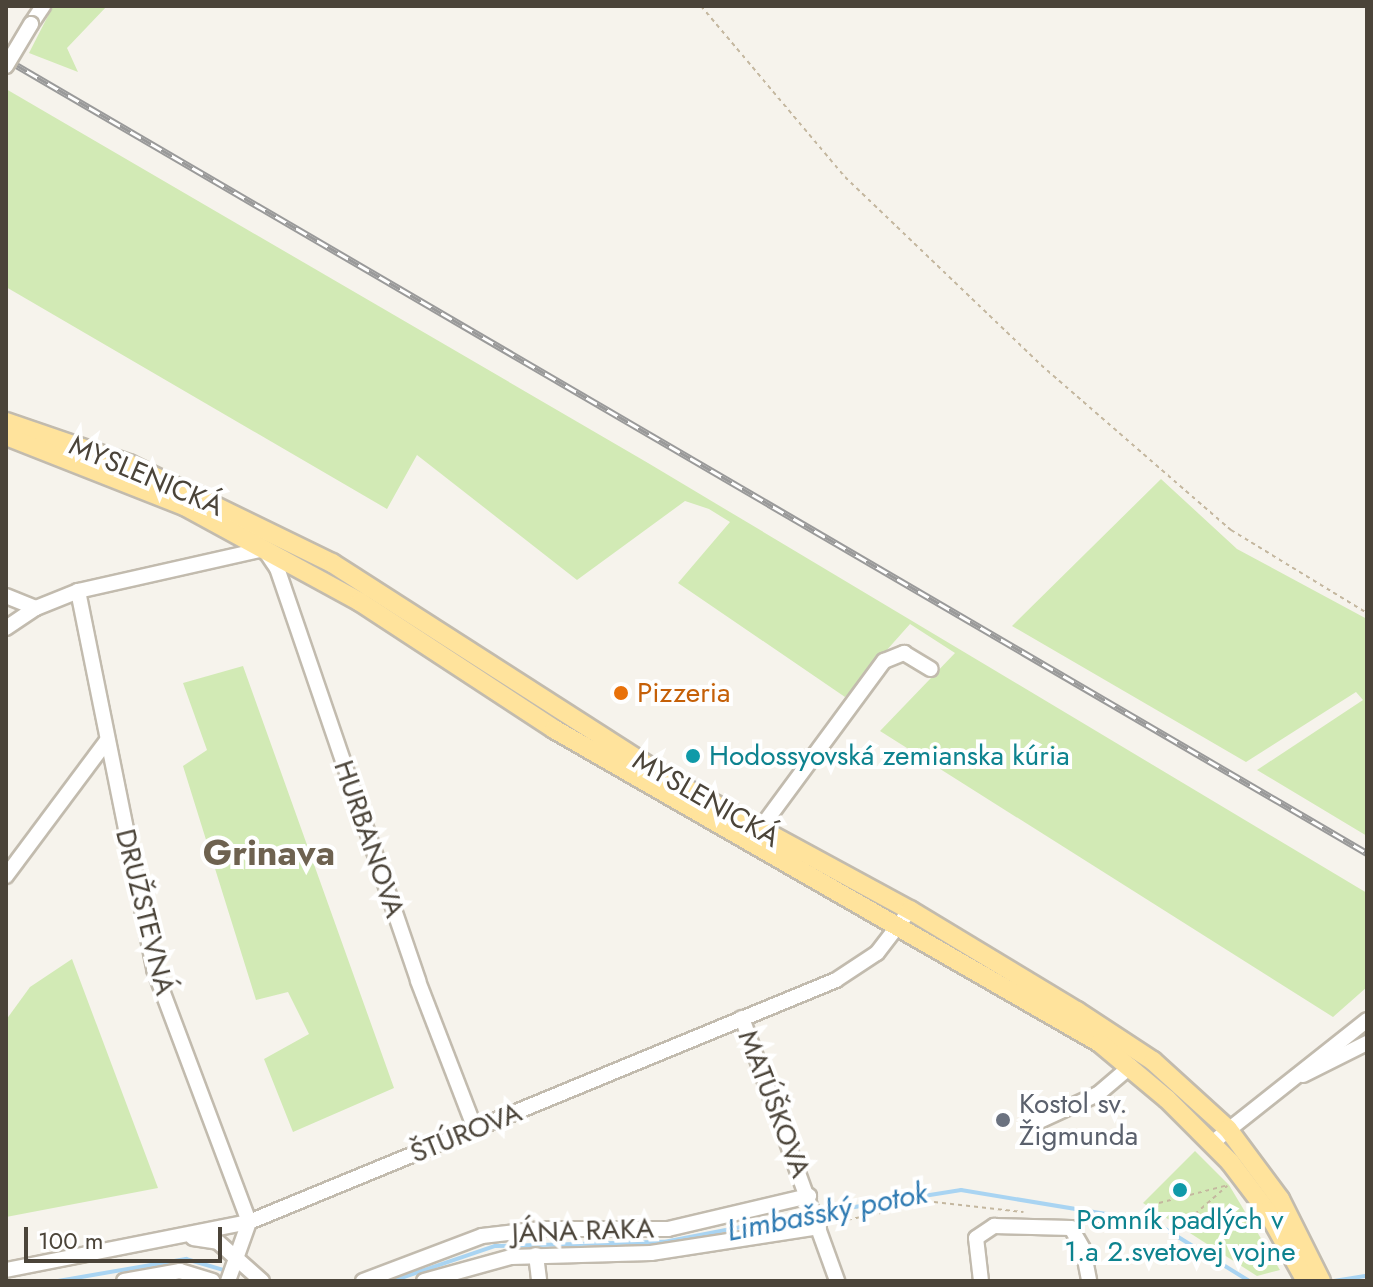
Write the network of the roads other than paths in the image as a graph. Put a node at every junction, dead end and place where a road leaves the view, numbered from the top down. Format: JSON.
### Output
{"nodes":[{"id":1,"x":43,"y":6,"type":"edge"},
{"id":2,"x":6,"y":66,"type":"edge"},
{"id":3,"x":6,"y":422,"type":"edge"},
{"id":4,"x":6,"y":436,"type":"edge"},
{"id":5,"x":264,"y":549,"type":"junction"},
{"id":6,"x":78,"y":591,"type":"junction"},
{"id":7,"x":6,"y":596,"type":"edge"},
{"id":8,"x":36,"y":608,"type":"junction"},
{"id":9,"x":6,"y":628,"type":"edge"},
{"id":10,"x":931,"y":669,"type":"dead end"},
{"id":11,"x":106,"y":742,"type":"junction"},
{"id":12,"x":760,"y":829,"type":"junction"},
{"id":13,"x":6,"y":876,"type":"edge"},
{"id":14,"x":910,"y":910,"type":"junction"},
{"id":15,"x":899,"y":928,"type":"junction"},
{"id":16,"x":742,"y":1018,"type":"junction"},
{"id":17,"x":1367,"y":1020,"type":"edge"},
{"id":18,"x":1367,"y":1043,"type":"edge"},
{"id":19,"x":1131,"y":1066,"type":"junction"},
{"id":20,"x":1284,"y":1083,"type":"junction"},
{"id":21,"x":1031,"y":1125,"type":"dead end"},
{"id":22,"x":475,"y":1129,"type":"junction"},
{"id":23,"x":1228,"y":1129,"type":"junction"},
{"id":24,"x":1212,"y":1143,"type":"junction"},
{"id":25,"x":810,"y":1200,"type":"junction"},
{"id":26,"x":249,"y":1222,"type":"junction"},
{"id":27,"x":818,"y":1225,"type":"junction"},
{"id":28,"x":184,"y":1236,"type":"junction"},
{"id":29,"x":536,"y":1255,"type":"junction"},
{"id":30,"x":235,"y":1256,"type":"junction"},
{"id":31,"x":6,"y":1270,"type":"edge"},
{"id":32,"x":1312,"y":1277,"type":"edge"},
{"id":33,"x":124,"y":1281,"type":"edge"},
{"id":34,"x":212,"y":1281,"type":"edge"},
{"id":35,"x":228,"y":1281,"type":"edge"},
{"id":36,"x":262,"y":1281,"type":"edge"},
{"id":37,"x":363,"y":1281,"type":"edge"},
{"id":38,"x":424,"y":1281,"type":"edge"},
{"id":39,"x":539,"y":1281,"type":"edge"},
{"id":40,"x":837,"y":1281,"type":"edge"},
{"id":41,"x":981,"y":1281,"type":"edge"},
{"id":42,"x":1089,"y":1281,"type":"edge"}],
"edges":[{"from":1,"to":2,"type":"street","bridge":true},
{"from":3,"to":12,"type":"main road","name":"MYSLENICKÁ"},
{"from":4,"to":5,"type":"main road","name":"MYSLENICKÁ"},
{"from":5,"to":6,"type":"street"},
{"from":5,"to":15,"type":"main road","name":"MYSLENICKÁ"},
{"from":5,"to":22,"type":"street","name":"HURBANOVA"},
{"from":6,"to":8,"type":"street"},
{"from":6,"to":11,"type":"street","name":"DRUŽSTEVNÁ"},
{"from":7,"to":8,"type":"street"},
{"from":8,"to":9,"type":"street"},
{"from":10,"to":12,"type":"street"},
{"from":11,"to":13,"type":"street"},
{"from":11,"to":26,"type":"street","name":"DRUŽSTEVNÁ"},
{"from":12,"to":14,"type":"main road","name":"MYSLENICKÁ"},
{"from":14,"to":15,"type":"street","name":"ŠTÚROVA"},
{"from":14,"to":23,"type":"main road","name":"MYSLENICKÁ"},
{"from":15,"to":16,"type":"street","name":"ŠTÚROVA"},
{"from":15,"to":19,"type":"main road","name":"MYSLENICKÁ"},
{"from":16,"to":22,"type":"street","name":"ŠTÚROVA"},
{"from":16,"to":25,"type":"street","name":"MATÚŠKOVA"},
{"from":17,"to":20,"type":"street"},
{"from":18,"to":20,"type":"street"},
{"from":19,"to":21,"type":"street"},
{"from":19,"to":24,"type":"main road","name":"MYSLENICKÁ"},
{"from":20,"to":23,"type":"street"},
{"from":22,"to":26,"type":"street","name":"ŠTÚROVA"},
{"from":23,"to":24,"type":"street"},
{"from":23,"to":32,"type":"main road","name":"MYSLENICKÁ"},
{"from":24,"to":32,"type":"main road","name":"MYSLENICKÁ"},
{"from":25,"to":27,"type":"street","name":"MATÚŠKOVA"},
{"from":25,"to":37,"type":"street","name":"JÁNA RAKA"},
{"from":26,"to":28,"type":"street","name":"ŠTÚROVA"},
{"from":26,"to":30,"type":"street"},
{"from":27,"to":29,"type":"street"},
{"from":27,"to":40,"type":"street","name":"MATÚŠKOVA"},
{"from":28,"to":30,"type":"street"},
{"from":28,"to":31,"type":"street","name":"ŠTÚROVA"},
{"from":29,"to":38,"type":"street"},
{"from":29,"to":39,"type":"street"},
{"from":30,"to":35,"type":"street"},
{"from":30,"to":36,"type":"street"},
{"from":33,"to":34,"type":"street"},
{"from":41,"to":42,"type":"street"}]}
